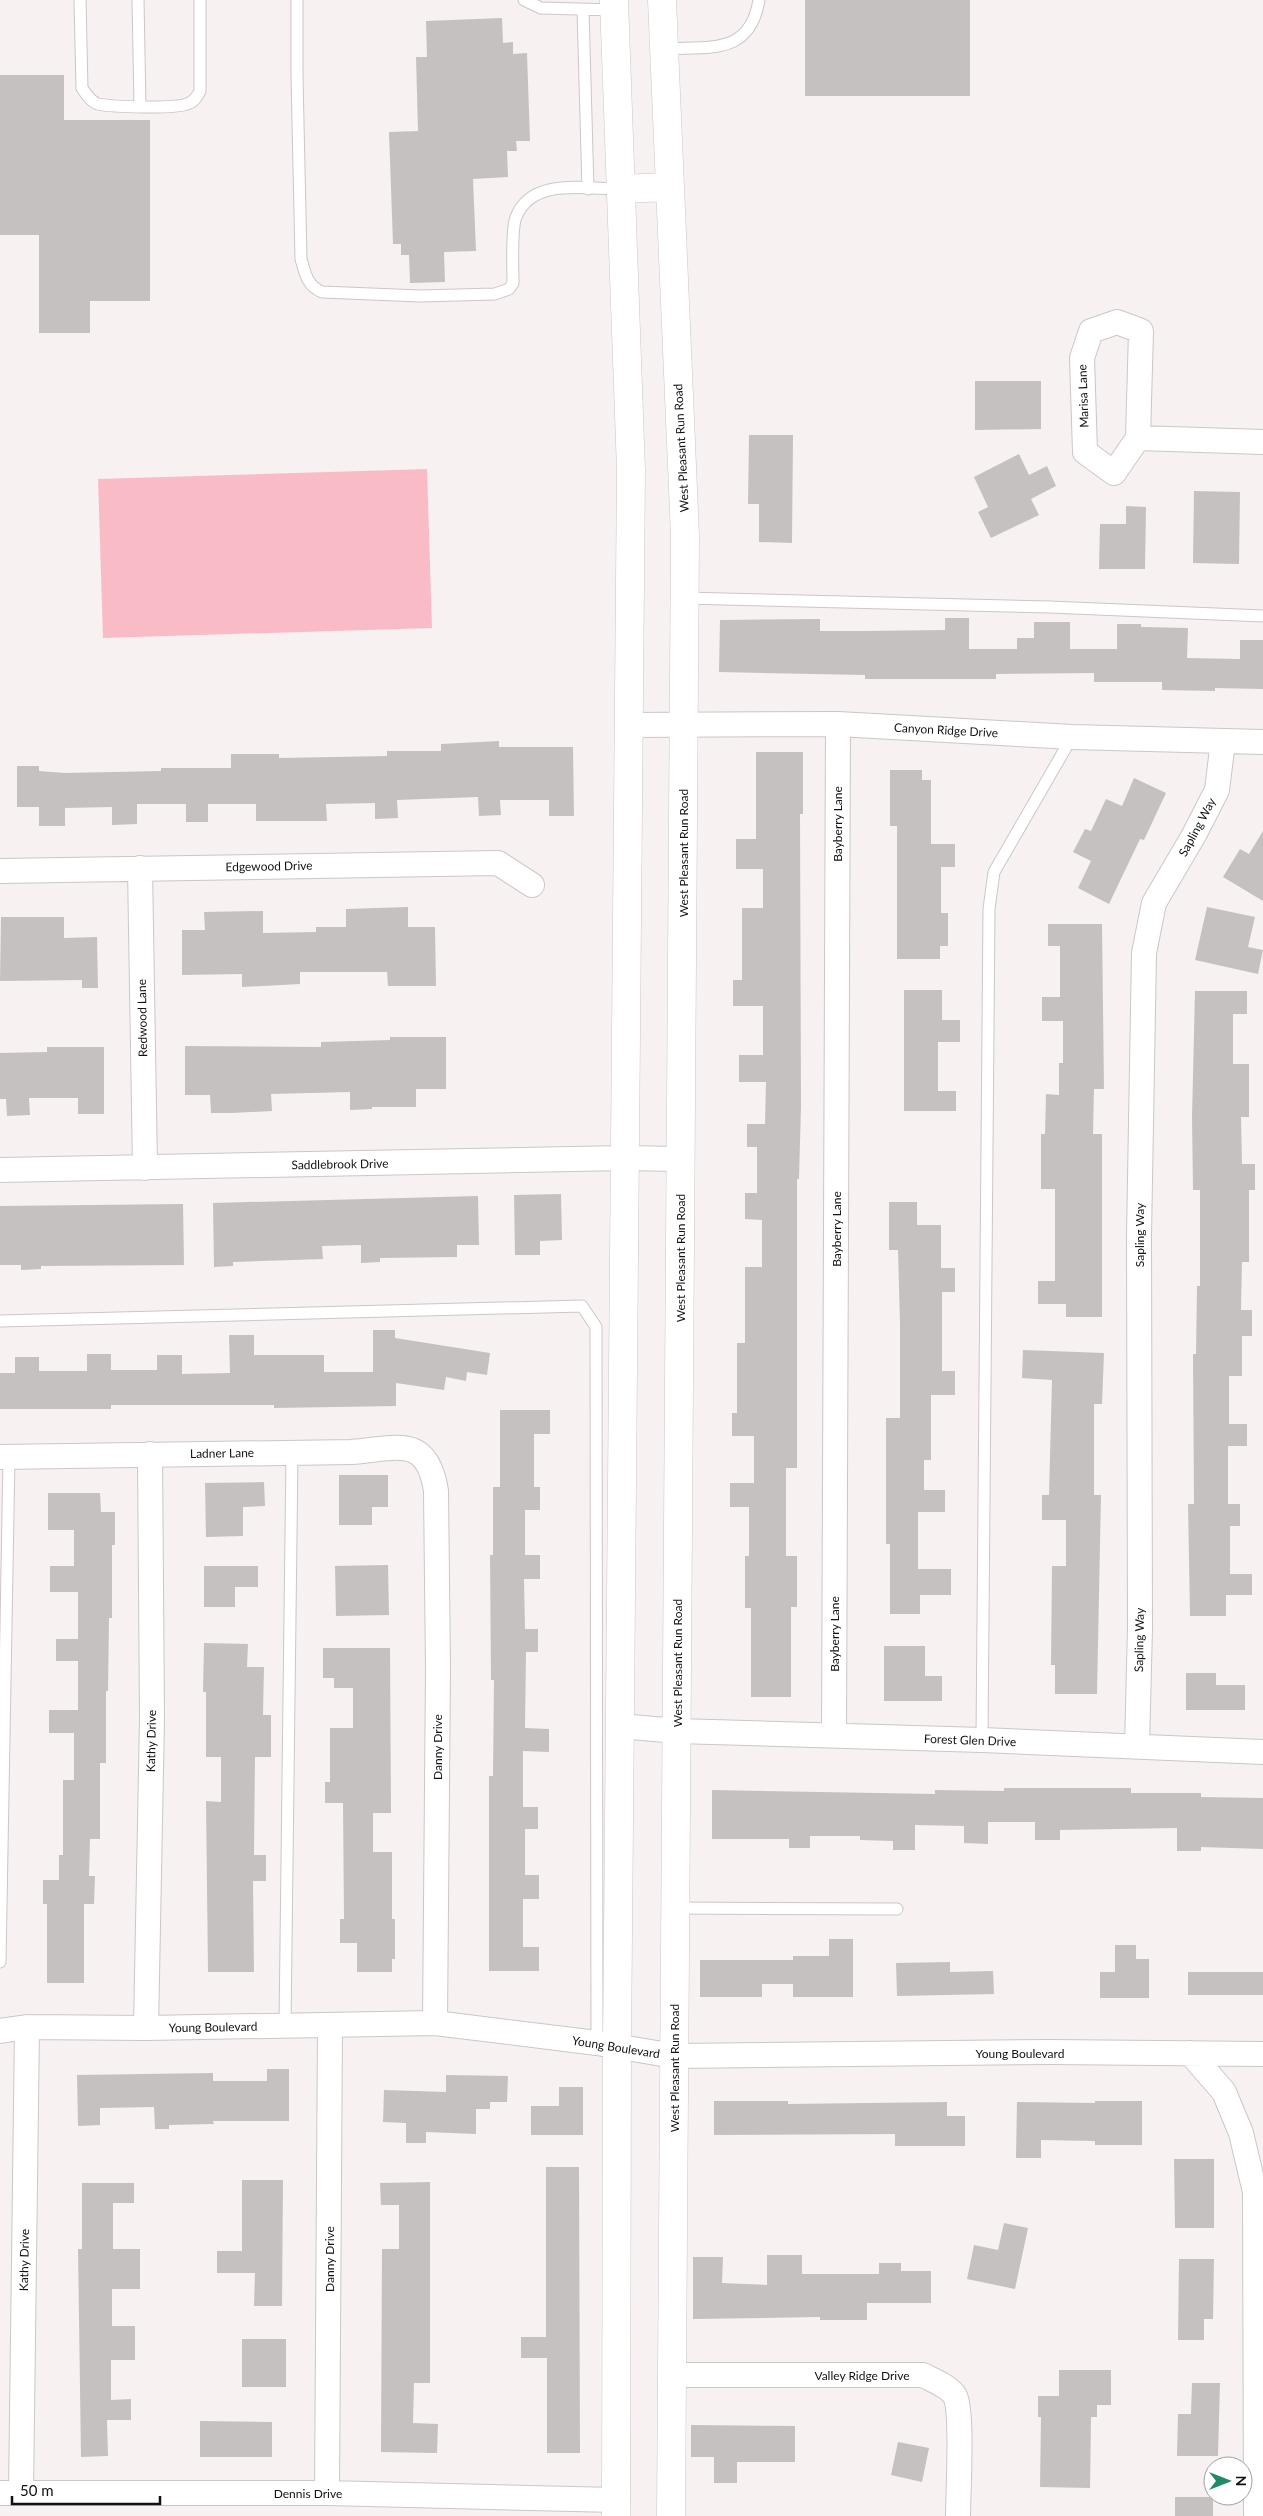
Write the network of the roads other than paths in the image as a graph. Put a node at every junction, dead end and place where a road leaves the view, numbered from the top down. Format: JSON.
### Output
{"nodes":[{"id":1,"x":80,"y":0,"type":"edge"},
{"id":2,"x":138,"y":0,"type":"edge"},
{"id":3,"x":200,"y":0,"type":"edge"},
{"id":4,"x":297,"y":0,"type":"edge"},
{"id":5,"x":524,"y":0,"type":"edge"},
{"id":6,"x":662,"y":0,"type":"edge"},
{"id":7,"x":759,"y":0,"type":"edge"},
{"id":8,"x":614,"y":5,"type":"edge"},
{"id":9,"x":583,"y":10,"type":"junction"},
{"id":10,"x":664,"y":49,"type":"junction"},
{"id":11,"x":140,"y":106,"type":"junction"},
{"id":12,"x":670,"y":187,"type":"junction"},
{"id":13,"x":588,"y":189,"type":"junction"},
{"id":14,"x":620,"y":189,"type":"junction"},
{"id":15,"x":1138,"y":438,"type":"junction"},
{"id":16,"x":1263,"y":442,"type":"edge"},
{"id":17,"x":684,"y":598,"type":"junction"},
{"id":18,"x":1263,"y":616,"type":"edge"},
{"id":19,"x":838,"y":724,"type":"junction"},
{"id":20,"x":628,"y":725,"type":"junction"},
{"id":21,"x":683,"y":725,"type":"junction"},
{"id":22,"x":1072,"y":737,"type":"junction"},
{"id":23,"x":1223,"y":741,"type":"junction"},
{"id":24,"x":1263,"y":742,"type":"edge"},
{"id":25,"x":140,"y":868,"type":"junction"},
{"id":26,"x":0,"y":871,"type":"edge"},
{"id":27,"x":532,"y":885,"type":"dead end"},
{"id":28,"x":625,"y":1158,"type":"junction"},
{"id":29,"x":680,"y":1159,"type":"junction"},
{"id":30,"x":145,"y":1168,"type":"junction"},
{"id":31,"x":0,"y":1170,"type":"edge"},
{"id":32,"x":0,"y":1321,"type":"edge"},
{"id":33,"x":292,"y":1452,"type":"junction"},
{"id":34,"x":150,"y":1454,"type":"junction"},
{"id":35,"x":5,"y":1457,"type":"edge"},
{"id":36,"x":433,"y":1471,"type":"joint"},
{"id":37,"x":620,"y":1726,"type":"junction"},
{"id":38,"x":676,"y":1730,"type":"junction"},
{"id":39,"x":834,"y":1735,"type":"junction"},
{"id":40,"x":982,"y":1740,"type":"junction"},
{"id":41,"x":1137,"y":1746,"type":"junction"},
{"id":42,"x":1263,"y":1752,"type":"edge"},
{"id":43,"x":675,"y":1908,"type":"junction"},
{"id":44,"x":897,"y":1909,"type":"dead end"},
{"id":45,"x":0,"y":1962,"type":"edge"},
{"id":46,"x":435,"y":2023,"type":"junction"},
{"id":47,"x":284,"y":2026,"type":"junction"},
{"id":48,"x":330,"y":2026,"type":"junction"},
{"id":49,"x":27,"y":2027,"type":"junction"},
{"id":50,"x":146,"y":2028,"type":"junction"},
{"id":51,"x":0,"y":2031,"type":"edge"},
{"id":52,"x":607,"y":2045,"type":"junction"},
{"id":53,"x":1190,"y":2053,"type":"junction"},
{"id":54,"x":1263,"y":2054,"type":"edge"},
{"id":55,"x":674,"y":2056,"type":"junction"},
{"id":56,"x":672,"y":2375,"type":"junction"},
{"id":57,"x":11,"y":2493,"type":"edge"},
{"id":58,"x":327,"y":2493,"type":"junction"},
{"id":59,"x":616,"y":2508,"type":"edge"},
{"id":60,"x":671,"y":2516,"type":"edge"},
{"id":61,"x":958,"y":2516,"type":"edge"},
{"id":62,"x":1256,"y":2516,"type":"edge"}],
"edges":[{"from":1,"to":11,"type":"lane"},
{"from":2,"to":11,"type":"lane"},
{"from":3,"to":11,"type":"lane"},
{"from":4,"to":13,"type":"lane"},
{"from":5,"to":9,"type":"lane"},
{"from":6,"to":10,"type":"main road","name":"West Pleasant Run Road"},
{"from":7,"to":10,"type":"lane"},
{"from":8,"to":9,"type":"lane"},
{"from":8,"to":14,"type":"main road"},
{"from":9,"to":13,"type":"lane"},
{"from":10,"to":12,"type":"main road","name":"West Pleasant Run Road"},
{"from":12,"to":14,"type":"main road"},
{"from":12,"to":17,"type":"main road","name":"West Pleasant Run Road"},
{"from":13,"to":14,"type":"lane"},
{"from":14,"to":20,"type":"main road"},
{"from":15,"to":15,"type":"street","name":"Marisa Lane"},
{"from":15,"to":16,"type":"street"},
{"from":17,"to":18,"type":"lane"},
{"from":17,"to":21,"type":"main road","name":"West Pleasant Run Road"},
{"from":19,"to":21,"type":"street","name":"Canyon Ridge Drive"},
{"from":19,"to":22,"type":"street","name":"Canyon Ridge Drive"},
{"from":19,"to":39,"type":"street","name":"Bayberry Lane"},
{"from":20,"to":21,"type":"street","name":"Canyon Ridge Drive"},
{"from":20,"to":28,"type":"main road"},
{"from":21,"to":29,"type":"main road","name":"West Pleasant Run Road"},
{"from":22,"to":23,"type":"street","name":"Canyon Ridge Drive"},
{"from":22,"to":40,"type":"lane"},
{"from":23,"to":24,"type":"street","name":"Canyon Ridge Drive"},
{"from":23,"to":41,"type":"street","name":"Sapling Way"},
{"from":25,"to":26,"type":"street","name":"Edgewood Drive"},
{"from":25,"to":27,"type":"street","name":"Edgewood Drive"},
{"from":25,"to":30,"type":"street","name":"Redwood Lane"},
{"from":28,"to":29,"type":"street","name":"Saddlebrook Drive"},
{"from":28,"to":30,"type":"street","name":"Saddlebrook Drive"},
{"from":28,"to":37,"type":"main road"},
{"from":29,"to":38,"type":"main road","name":"West Pleasant Run Road"},
{"from":30,"to":31,"type":"street","name":"Saddlebrook Drive"},
{"from":32,"to":52,"type":"lane"},
{"from":33,"to":34,"type":"street","name":"Ladner Lane"},
{"from":33,"to":36,"type":"street","name":"Ladner Lane"},
{"from":33,"to":47,"type":"lane"},
{"from":34,"to":35,"type":"street","name":"Ladner Lane"},
{"from":34,"to":50,"type":"street","name":"Kathy Drive"},
{"from":35,"to":45,"type":"lane"},
{"from":36,"to":46,"type":"street","name":"Danny Drive"},
{"from":37,"to":38,"type":"street","name":"Forest Glen Drive"},
{"from":37,"to":52,"type":"main road"},
{"from":38,"to":39,"type":"street","name":"Forest Glen Drive"},
{"from":38,"to":43,"type":"main road","name":"West Pleasant Run Road"},
{"from":39,"to":40,"type":"street","name":"Forest Glen Drive"},
{"from":40,"to":41,"type":"street","name":"Forest Glen Drive"},
{"from":41,"to":42,"type":"street","name":"Forest Glen Drive"},
{"from":43,"to":44,"type":"lane"},
{"from":43,"to":55,"type":"main road","name":"West Pleasant Run Road"},
{"from":46,"to":48,"type":"street","name":"Young Boulevard"},
{"from":46,"to":52,"type":"street","name":"Young Boulevard"},
{"from":47,"to":48,"type":"street","name":"Young Boulevard"},
{"from":47,"to":50,"type":"street","name":"Young Boulevard"},
{"from":48,"to":58,"type":"street","name":"Danny Drive"},
{"from":49,"to":50,"type":"street","name":"Young Boulevard"},
{"from":49,"to":51,"type":"street","name":"Young Boulevard"},
{"from":49,"to":57,"type":"street","name":"Kathy Drive"},
{"from":52,"to":55,"type":"street","name":"Young Boulevard"},
{"from":52,"to":59,"type":"main road"},
{"from":53,"to":54,"type":"street","name":"Young Boulevard"},
{"from":53,"to":55,"type":"street","name":"Young Boulevard"},
{"from":53,"to":62,"type":"street"},
{"from":55,"to":56,"type":"main road","name":"West Pleasant Run Road"},
{"from":56,"to":60,"type":"main road","name":"West Pleasant Run Road"},
{"from":56,"to":61,"type":"street","name":"Valley Ridge Drive"},
{"from":57,"to":58,"type":"street","name":"Dennis Drive"},
{"from":58,"to":59,"type":"street","name":"Dennis Drive"}]}
